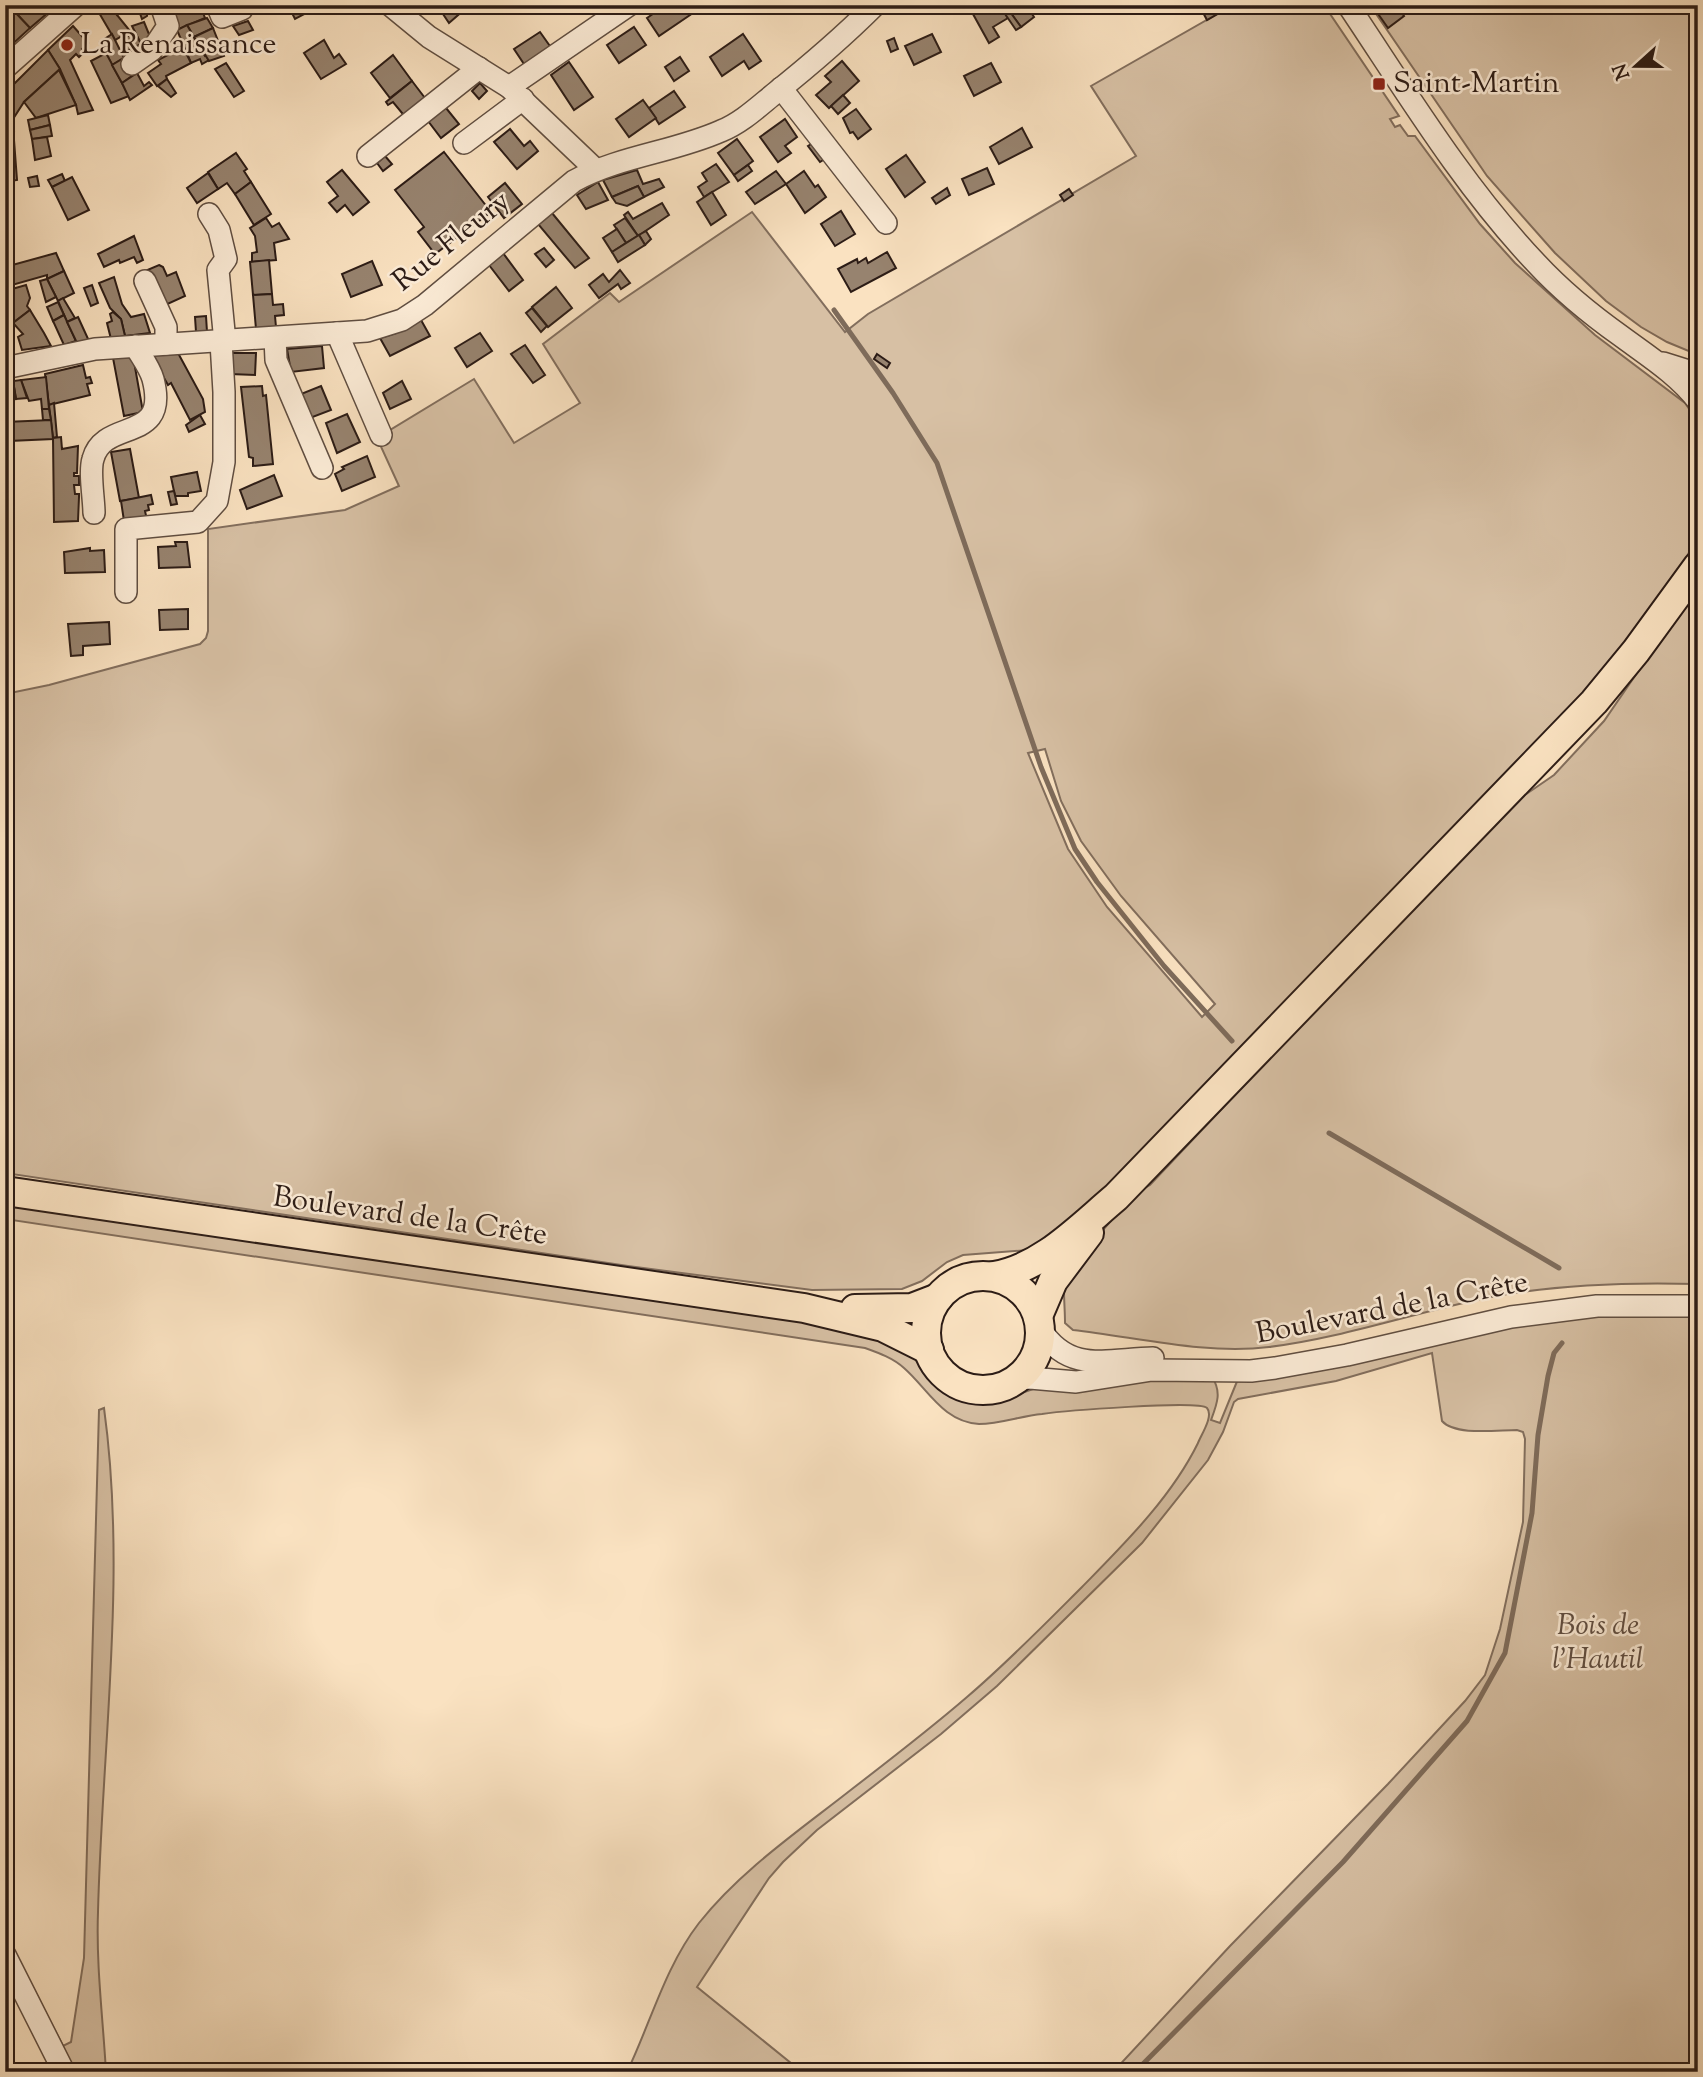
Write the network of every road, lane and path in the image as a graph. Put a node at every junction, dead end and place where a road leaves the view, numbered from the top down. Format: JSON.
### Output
{"nodes":[{"id":1,"x":76,"y":5,"type":"edge"},
{"id":2,"x":161,"y":5,"type":"edge"},
{"id":3,"x":217,"y":5,"type":"edge"},
{"id":4,"x":390,"y":5,"type":"edge"},
{"id":5,"x":629,"y":5,"type":"edge"},
{"id":6,"x":875,"y":5,"type":"edge"},
{"id":7,"x":1348,"y":5,"type":"edge"},
{"id":8,"x":242,"y":9,"type":"dead end"},
{"id":9,"x":132,"y":64,"type":"dead end"},
{"id":10,"x":5,"y":68,"type":"edge"},
{"id":11,"x":479,"y":68,"type":"junction"},
{"id":12,"x":782,"y":88,"type":"junction"},
{"id":13,"x":516,"y":93,"type":"junction"},
{"id":14,"x":464,"y":143,"type":"dead end"},
{"id":15,"x":368,"y":156,"type":"dead end"},
{"id":16,"x":596,"y":170,"type":"junction"},
{"id":17,"x":209,"y":214,"type":"dead end"},
{"id":18,"x":886,"y":223,"type":"dead end"},
{"id":19,"x":145,"y":281,"type":"dead end"},
{"id":20,"x":337,"y":333,"type":"junction"},
{"id":21,"x":275,"y":338,"type":"junction"},
{"id":22,"x":223,"y":342,"type":"junction"},
{"id":23,"x":166,"y":344,"type":"junction"},
{"id":24,"x":135,"y":345,"type":"junction"},
{"id":25,"x":1654,"y":360,"type":"junction"},
{"id":26,"x":5,"y":368,"type":"edge"},
{"id":27,"x":1698,"y":374,"type":"edge"},
{"id":28,"x":1698,"y":401,"type":"edge"},
{"id":29,"x":381,"y":435,"type":"dead end"},
{"id":30,"x":322,"y":468,"type":"dead end"},
{"id":31,"x":94,"y":513,"type":"dead end"},
{"id":32,"x":1693,"y":569,"type":"edge"},
{"id":33,"x":126,"y":592,"type":"dead end"},
{"id":34,"x":5,"y":1191,"type":"edge"},
{"id":35,"x":1116,"y":1197,"type":"junction"},
{"id":36,"x":994,"y":1276,"type":"junction"},
{"id":37,"x":1698,"y":1296,"type":"edge"},
{"id":38,"x":938,"y":1298,"type":"junction"},
{"id":39,"x":1698,"y":1307,"type":"edge"},
{"id":40,"x":804,"y":1308,"type":"junction"},
{"id":41,"x":1039,"y":1323,"type":"junction"},
{"id":42,"x":929,"y":1350,"type":"junction"},
{"id":43,"x":1017,"y":1379,"type":"junction"},
{"id":44,"x":5,"y":1955,"type":"edge"},
{"id":45,"x":64,"y":2072,"type":"edge"}],
"edges":[{"from":1,"to":10,"type":"street"},
{"from":2,"to":9,"type":"street"},
{"from":3,"to":8,"type":"street"},
{"from":4,"to":11,"type":"street"},
{"from":5,"to":13,"type":"street"},
{"from":6,"to":12,"type":"street","name":"Rue Fleury"},
{"from":7,"to":25,"type":"street"},
{"from":11,"to":13,"type":"street"},
{"from":11,"to":15,"type":"street"},
{"from":12,"to":16,"type":"street","name":"Rue Fleury"},
{"from":12,"to":18,"type":"street"},
{"from":13,"to":14,"type":"street"},
{"from":13,"to":16,"type":"street"},
{"from":16,"to":20,"type":"street","name":"Rue Fleury"},
{"from":17,"to":22,"type":"street"},
{"from":19,"to":23,"type":"street"},
{"from":20,"to":21,"type":"street","name":"Rue Fleury"},
{"from":20,"to":29,"type":"street"},
{"from":21,"to":22,"type":"street","name":"Rue Fleury"},
{"from":21,"to":30,"type":"street"},
{"from":22,"to":23,"type":"street","name":"Rue Fleury"},
{"from":22,"to":33,"type":"street"},
{"from":23,"to":24,"type":"street","name":"Rue Fleury"},
{"from":24,"to":26,"type":"street","name":"Rue Fleury"},
{"from":24,"to":31,"type":"street"},
{"from":25,"to":27,"type":"street"},
{"from":25,"to":28,"type":"street"},
{"from":32,"to":35,"type":"main road"},
{"from":34,"to":40,"type":"main road","name":"Boulevard de la Crête"},
{"from":35,"to":36,"type":"main road"},
{"from":35,"to":41,"type":"main road"},
{"from":36,"to":38,"type":"main road"},
{"from":36,"to":41,"type":"main road"},
{"from":37,"to":41,"type":"street","name":"Boulevard de la Crête"},
{"from":38,"to":40,"type":"main road","name":"Boulevard de la Crête"},
{"from":38,"to":42,"type":"main road"},
{"from":39,"to":43,"type":"street","name":"Boulevard de la Crête"},
{"from":40,"to":42,"type":"main road","name":"Boulevard de la Crête"},
{"from":41,"to":43,"type":"main road"},
{"from":42,"to":43,"type":"main road"},
{"from":44,"to":45,"type":"street"}]}
